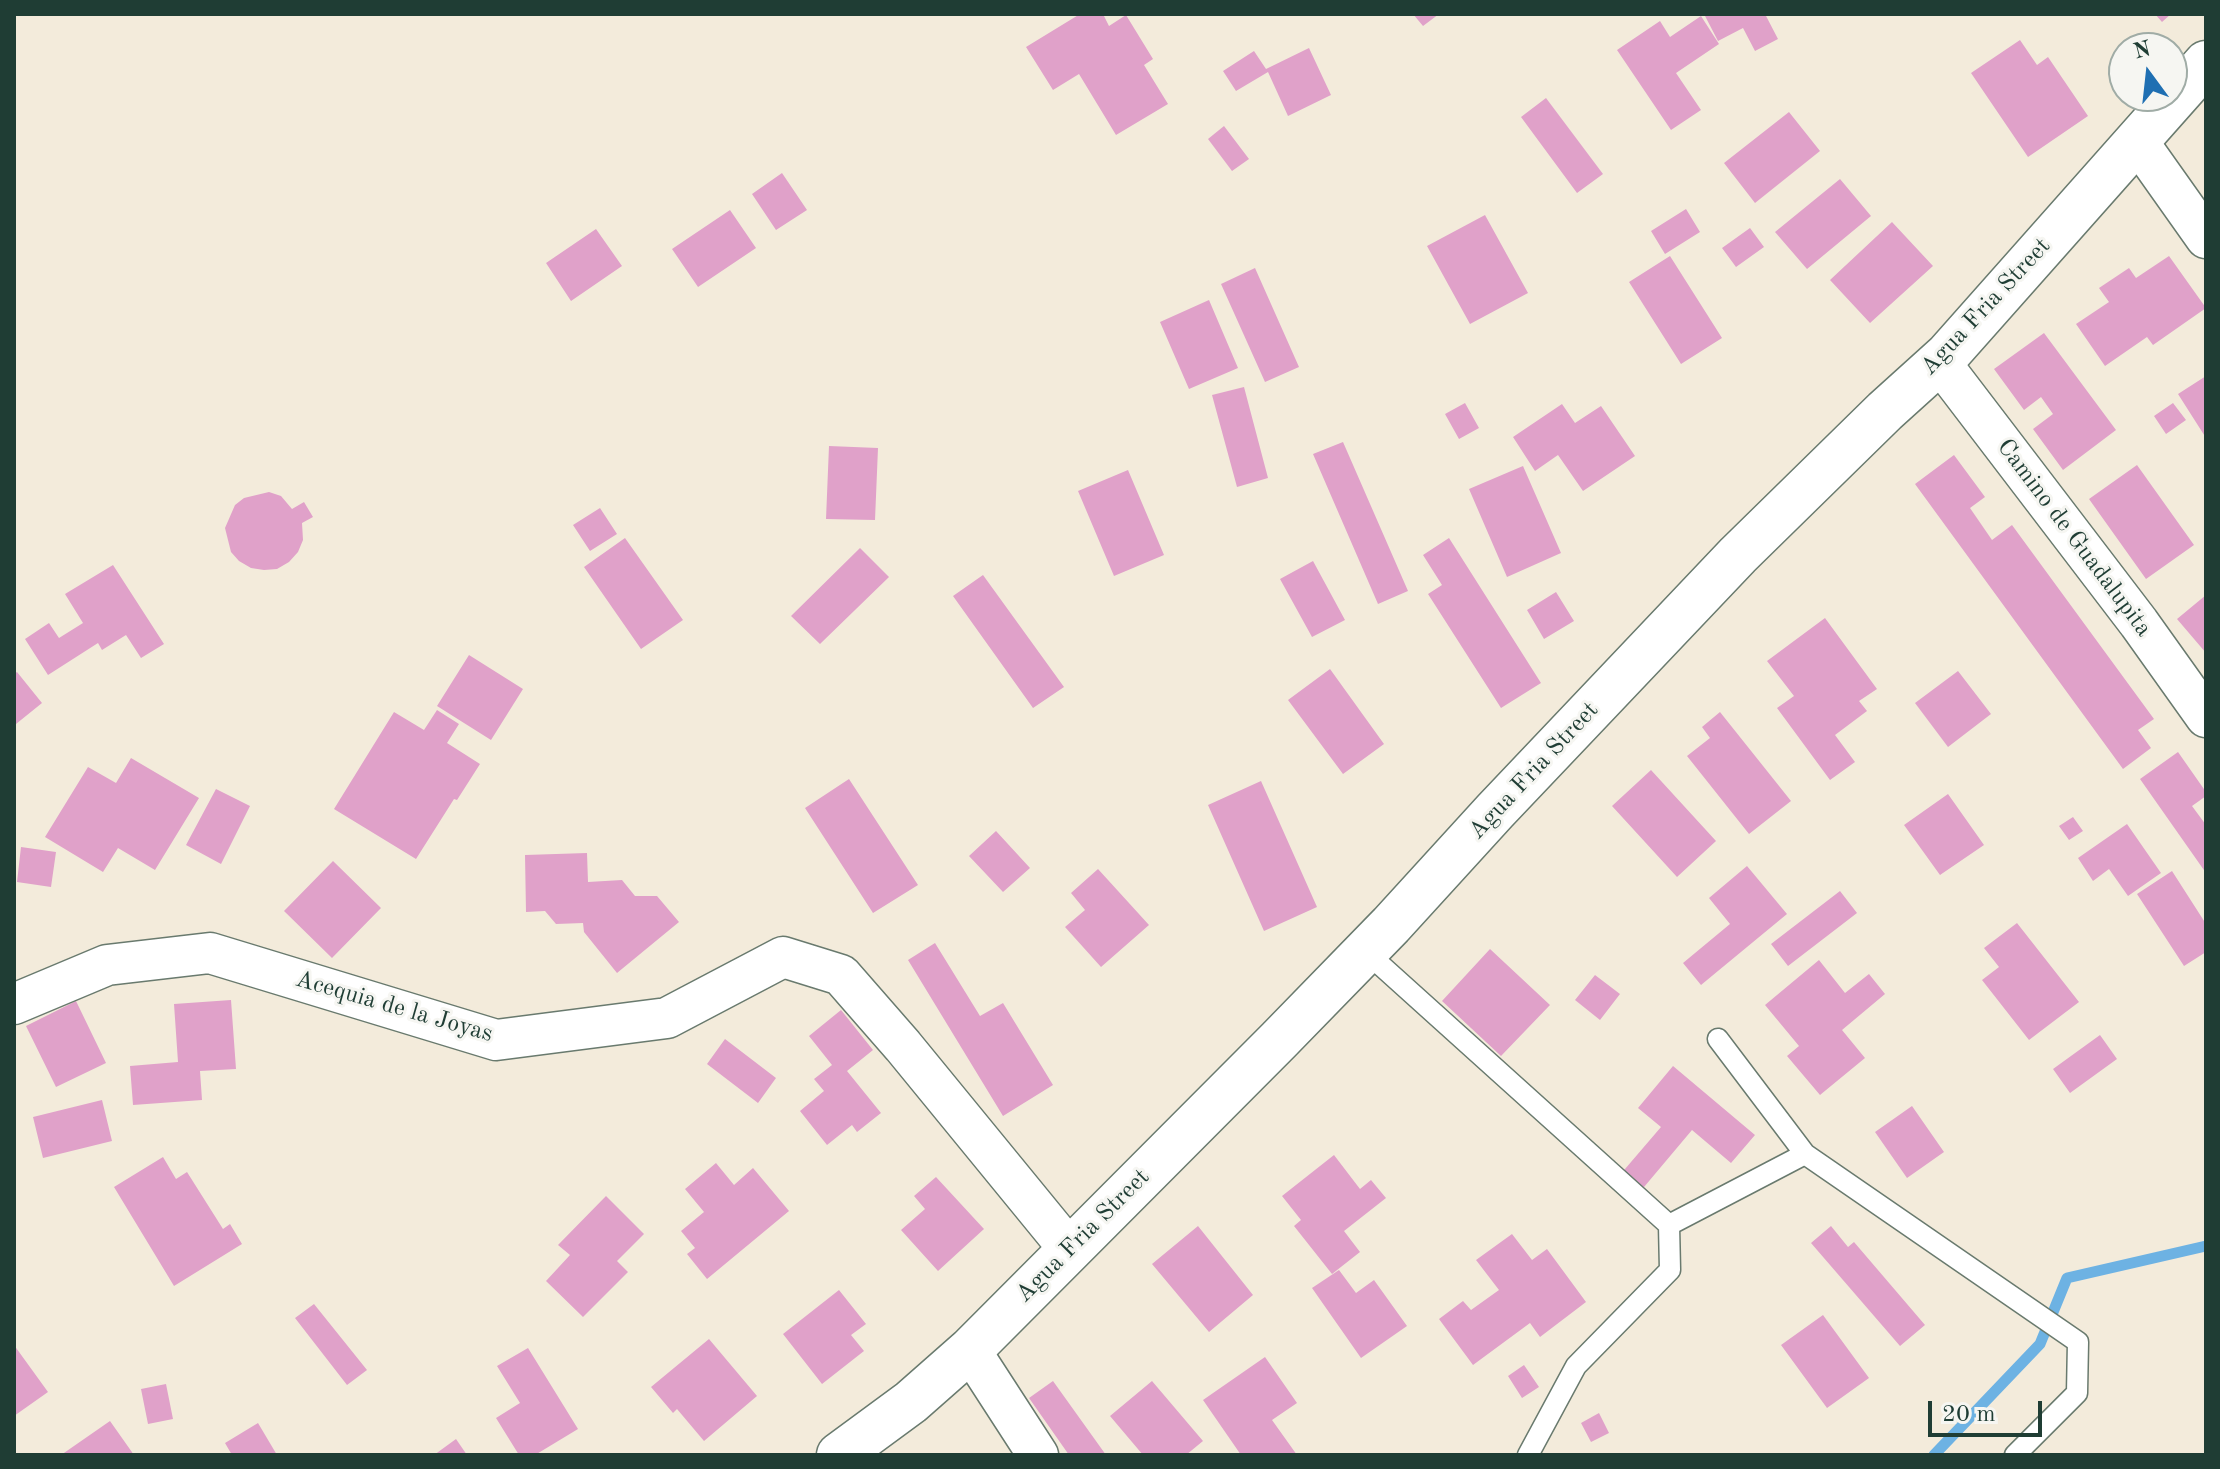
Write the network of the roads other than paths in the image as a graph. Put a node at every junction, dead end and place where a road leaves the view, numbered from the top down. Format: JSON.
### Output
{"nodes":[{"id":1,"x":2206,"y":63,"type":"edge"},
{"id":2,"x":2138,"y":142,"type":"junction"},
{"id":3,"x":2206,"y":238,"type":"edge"},
{"id":4,"x":1939,"y":361,"type":"junction"},
{"id":5,"x":2206,"y":717,"type":"edge"},
{"id":6,"x":1365,"y":951,"type":"junction"},
{"id":7,"x":14,"y":1004,"type":"edge"},
{"id":8,"x":1718,"y":1039,"type":"dead end"},
{"id":9,"x":1805,"y":1154,"type":"junction"},
{"id":10,"x":1669,"y":1225,"type":"junction"},
{"id":11,"x":1070,"y":1250,"type":"junction"},
{"id":12,"x":970,"y":1350,"type":"junction"},
{"id":13,"x":839,"y":1455,"type":"edge"},
{"id":14,"x":1038,"y":1455,"type":"edge"},
{"id":15,"x":1528,"y":1455,"type":"edge"},
{"id":16,"x":2015,"y":1455,"type":"edge"}],
"edges":[{"from":1,"to":2,"type":"street","name":"Agua Fria Street"},
{"from":2,"to":3,"type":"street"},
{"from":2,"to":4,"type":"street","name":"Agua Fria Street"},
{"from":4,"to":5,"type":"street","name":"Camino de Guadalupita"},
{"from":4,"to":6,"type":"street","name":"Agua Fria Street"},
{"from":6,"to":10,"type":"lane"},
{"from":6,"to":11,"type":"street","name":"Agua Fria Street"},
{"from":7,"to":11,"type":"street","name":"Acequia de la Joyas"},
{"from":8,"to":9,"type":"lane"},
{"from":9,"to":10,"type":"lane"},
{"from":9,"to":16,"type":"lane"},
{"from":10,"to":15,"type":"lane"},
{"from":11,"to":12,"type":"street","name":"Agua Fria Street"},
{"from":12,"to":13,"type":"street","name":"Agua Fria Street"},
{"from":12,"to":14,"type":"street"}]}
